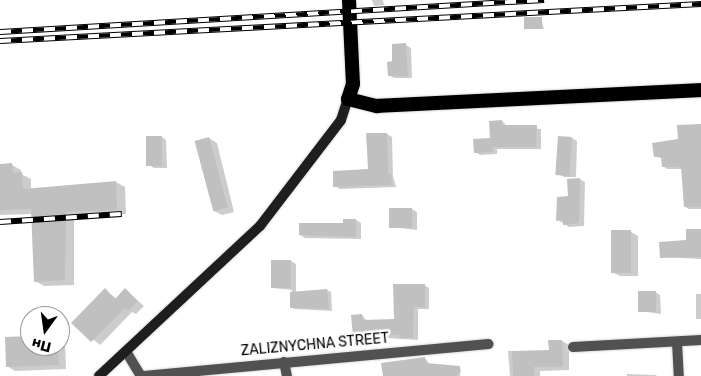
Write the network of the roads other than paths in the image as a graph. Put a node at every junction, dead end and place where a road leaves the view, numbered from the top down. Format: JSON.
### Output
{"nodes":[{"id":1,"x":349,"y":0,"type":"edge"},
{"id":2,"x":701,"y":90,"type":"edge"},
{"id":3,"x":348,"y":99,"type":"junction"},
{"id":4,"x":701,"y":340,"type":"edge"},
{"id":5,"x":677,"y":342,"type":"junction"},
{"id":6,"x":489,"y":344,"type":"dead end"},
{"id":7,"x":573,"y":347,"type":"dead end"},
{"id":8,"x":127,"y":353,"type":"junction"},
{"id":9,"x":284,"y":362,"type":"junction"},
{"id":10,"x":99,"y":376,"type":"edge"},
{"id":11,"x":143,"y":376,"type":"edge"},
{"id":12,"x":287,"y":376,"type":"edge"},
{"id":13,"x":679,"y":376,"type":"edge"}],
"edges":[{"from":1,"to":3,"type":"highway"},
{"from":2,"to":3,"type":"highway"},
{"from":3,"to":8,"type":"main road"},
{"from":4,"to":5,"type":"street"},
{"from":5,"to":7,"type":"street"},
{"from":5,"to":13,"type":"street"},
{"from":6,"to":9,"type":"street","name":"ZALIZNYCHNA STREET"},
{"from":8,"to":10,"type":"main road"},
{"from":8,"to":11,"type":"street","name":"ZALIZNYCHNA STREET"},
{"from":9,"to":11,"type":"street","name":"ZALIZNYCHNA STREET"},
{"from":9,"to":12,"type":"street"}]}
